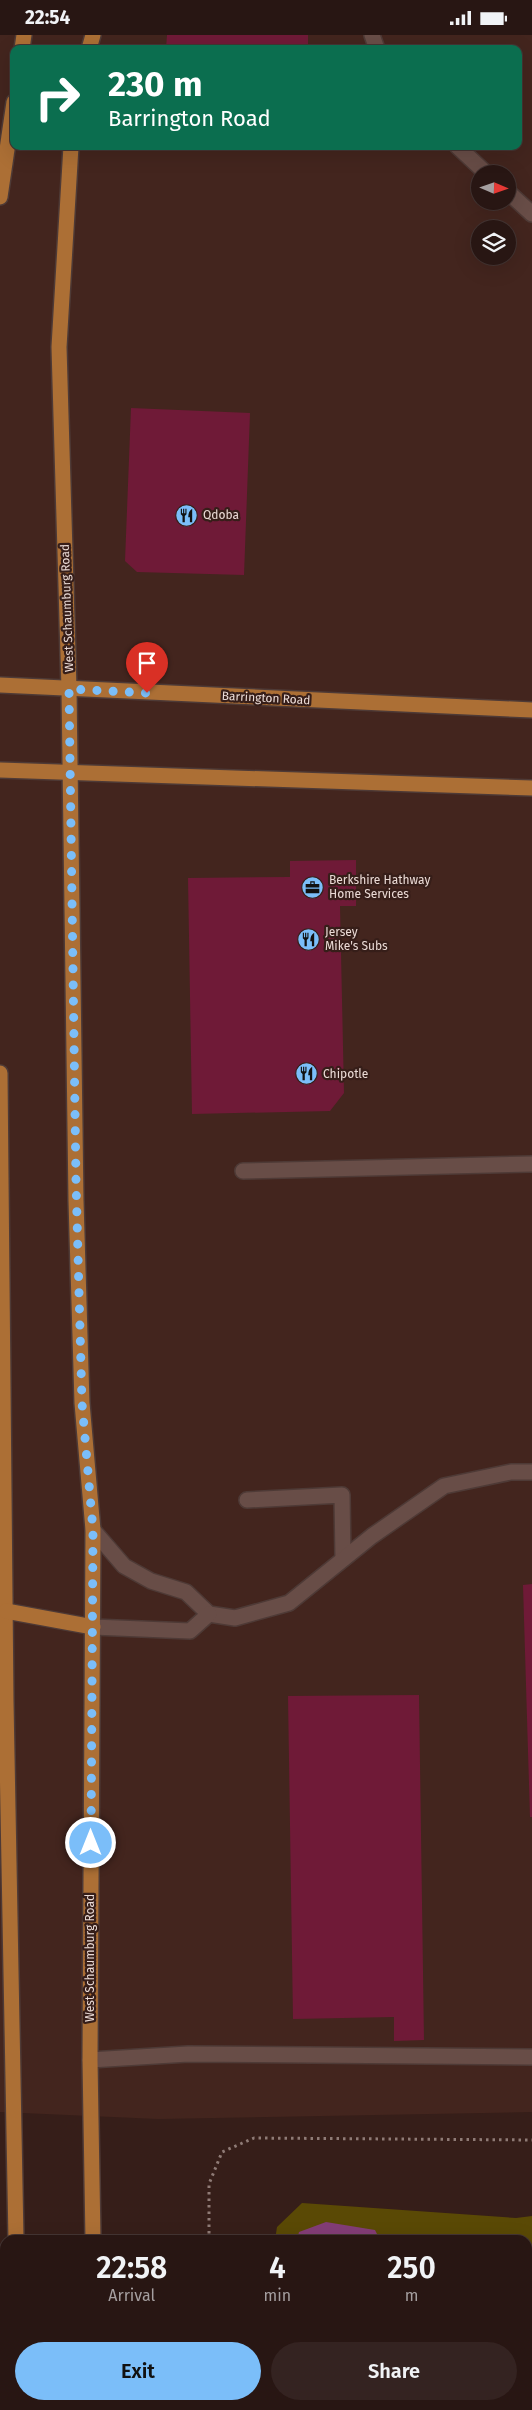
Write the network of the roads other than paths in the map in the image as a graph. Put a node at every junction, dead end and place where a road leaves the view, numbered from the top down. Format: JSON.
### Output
{"nodes":[{"id":1,"x":10,"y":130,"type":"edge"},
{"id":2,"x":71,"y":150,"type":"edge"},
{"id":3,"x":461,"y":150,"type":"edge"},
{"id":4,"x":477,"y":165,"type":"edge"},
{"id":5,"x":0,"y":197,"type":"edge"},
{"id":6,"x":516,"y":199,"type":"edge"},
{"id":7,"x":532,"y":214,"type":"edge"},
{"id":8,"x":0,"y":685,"type":"edge"},
{"id":9,"x":69,"y":689,"type":"junction"},
{"id":10,"x":532,"y":710,"type":"edge"},
{"id":11,"x":0,"y":770,"type":"edge"},
{"id":12,"x":69,"y":773,"type":"junction"},
{"id":13,"x":532,"y":788,"type":"edge"},
{"id":14,"x":0,"y":1073,"type":"edge"},
{"id":15,"x":532,"y":1164,"type":"edge"},
{"id":16,"x":243,"y":1171,"type":"dead end"},
{"id":17,"x":532,"y":1472,"type":"edge"},
{"id":18,"x":247,"y":1500,"type":"dead end"},
{"id":19,"x":93,"y":1530,"type":"junction"},
{"id":20,"x":343,"y":1559,"type":"junction"},
{"id":21,"x":3,"y":1611,"type":"edge"},
{"id":22,"x":209,"y":1613,"type":"junction"},
{"id":23,"x":93,"y":1627,"type":"junction"},
{"id":24,"x":3,"y":1698,"type":"edge"},
{"id":25,"x":532,"y":2057,"type":"edge"},
{"id":26,"x":90,"y":2060,"type":"junction"},
{"id":27,"x":16,"y":2235,"type":"edge"},
{"id":28,"x":93,"y":2235,"type":"edge"}],
"edges":[{"from":1,"to":5,"type":"main road"},
{"from":2,"to":9,"type":"main road","name":"West Schaumburg Road"},
{"from":3,"to":4,"type":"lane"},
{"from":6,"to":7,"type":"lane"},
{"from":8,"to":9,"type":"main road","name":"Barrington Road"},
{"from":9,"to":10,"type":"main road","name":"Barrington Road"},
{"from":9,"to":12,"type":"main road","name":"West Schaumburg Road"},
{"from":11,"to":12,"type":"main road"},
{"from":12,"to":13,"type":"main road"},
{"from":12,"to":19,"type":"main road","name":"West Schaumburg Road"},
{"from":14,"to":21,"type":"main road"},
{"from":15,"to":16,"type":"lane"},
{"from":17,"to":20,"type":"lane"},
{"from":18,"to":20,"type":"lane"},
{"from":19,"to":22,"type":"lane"},
{"from":19,"to":23,"type":"main road","name":"West Schaumburg Road"},
{"from":20,"to":22,"type":"lane"},
{"from":21,"to":23,"type":"main road"},
{"from":21,"to":24,"type":"main road"},
{"from":22,"to":23,"type":"lane"},
{"from":23,"to":26,"type":"main road","name":"West Schaumburg Road"},
{"from":24,"to":27,"type":"main road"},
{"from":25,"to":26,"type":"lane"},
{"from":26,"to":28,"type":"main road","name":"West Schaumburg Road"}]}
